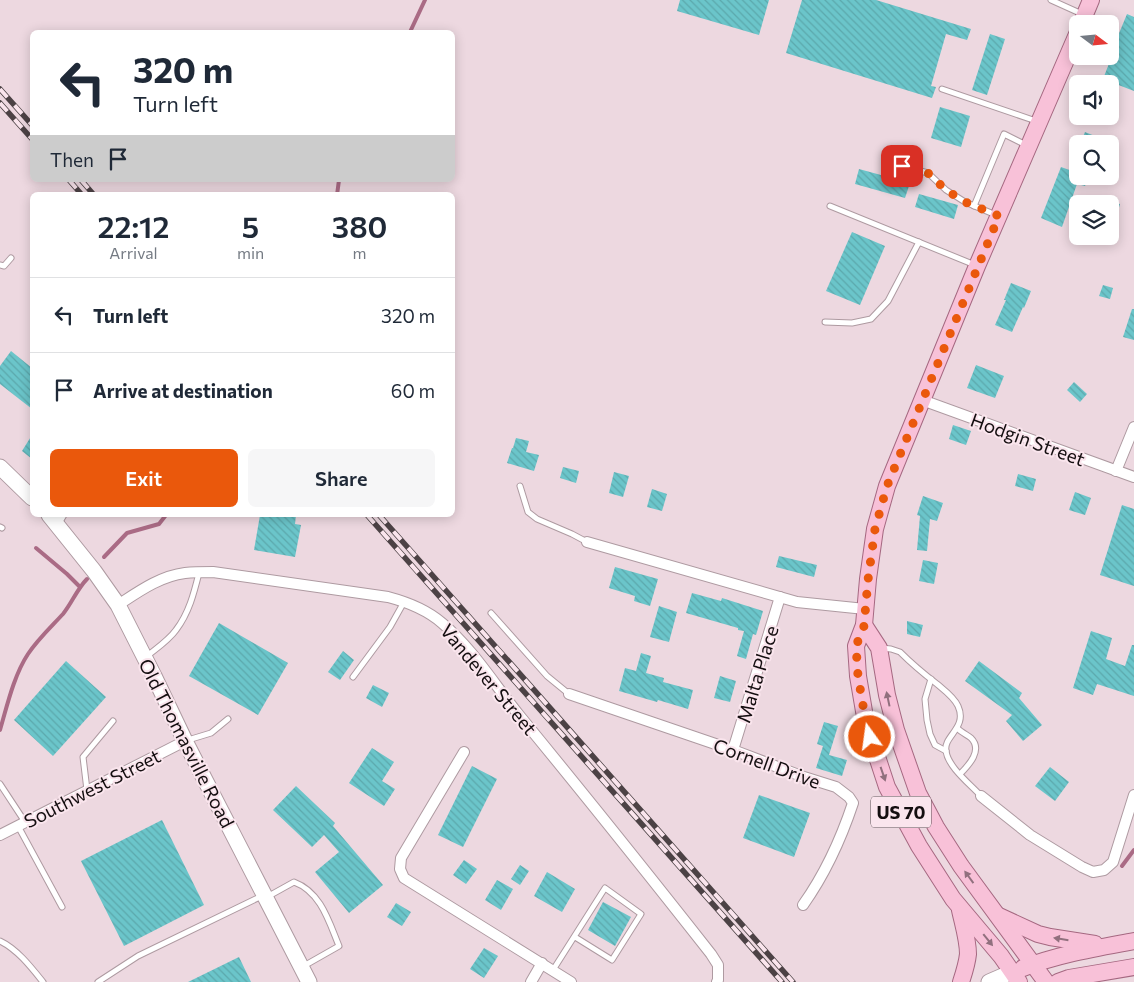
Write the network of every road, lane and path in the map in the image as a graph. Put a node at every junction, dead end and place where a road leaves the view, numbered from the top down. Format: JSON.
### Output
{"nodes":[{"id":1,"x":1052,"y":0,"type":"edge"},
{"id":2,"x":1091,"y":0,"type":"edge"},
{"id":3,"x":1075,"y":15,"type":"edge"},
{"id":4,"x":1085,"y":15,"type":"edge"},
{"id":5,"x":1069,"y":53,"type":"edge"},
{"id":6,"x":942,"y":89,"type":"dead end"},
{"id":7,"x":1039,"y":122,"type":"junction"},
{"id":8,"x":1028,"y":147,"type":"junction"},
{"id":9,"x":902,"y":166,"type":"dead end"},
{"id":10,"x":830,"y":206,"type":"dead end"},
{"id":11,"x":974,"y":206,"type":"junction"},
{"id":12,"x":999,"y":216,"type":"junction"},
{"id":13,"x":919,"y":242,"type":"junction"},
{"id":14,"x":11,"y":258,"type":"dead end"},
{"id":15,"x":0,"y":265,"type":"edge"},
{"id":16,"x":977,"y":266,"type":"junction"},
{"id":17,"x":825,"y":322,"type":"dead end"},
{"id":18,"x":922,"y":400,"type":"junction"},
{"id":19,"x":1134,"y":427,"type":"edge"},
{"id":20,"x":0,"y":467,"type":"edge"},
{"id":21,"x":1116,"y":471,"type":"junction"},
{"id":22,"x":1134,"y":478,"type":"edge"},
{"id":23,"x":520,"y":486,"type":"dead end"},
{"id":24,"x":30,"y":496,"type":"edge"},
{"id":25,"x":57,"y":518,"type":"edge"},
{"id":26,"x":587,"y":542,"type":"joint"},
{"id":27,"x":199,"y":572,"type":"junction"},
{"id":28,"x":780,"y":597,"type":"junction"},
{"id":29,"x":405,"y":601,"type":"junction"},
{"id":30,"x":118,"y":605,"type":"junction"},
{"id":31,"x":491,"y":613,"type":"dead end"},
{"id":32,"x":865,"y":617,"type":"junction"},
{"id":33,"x":879,"y":648,"type":"junction"},
{"id":34,"x":144,"y":657,"type":"junction"},
{"id":35,"x":353,"y":677,"type":"dead end"},
{"id":36,"x":930,"y":679,"type":"junction"},
{"id":37,"x":569,"y":694,"type":"joint"},
{"id":38,"x":228,"y":719,"type":"dead end"},
{"id":39,"x":113,"y":722,"type":"dead end"},
{"id":40,"x":957,"y":728,"type":"junction"},
{"id":41,"x":185,"y":741,"type":"junction"},
{"id":42,"x":734,"y":750,"type":"junction"},
{"id":43,"x":946,"y":751,"type":"junction"},
{"id":44,"x":464,"y":752,"type":"dead end"},
{"id":45,"x":960,"y":774,"type":"junction"},
{"id":46,"x":0,"y":784,"type":"edge"},
{"id":47,"x":87,"y":791,"type":"junction"},
{"id":48,"x":981,"y":796,"type":"joint"},
{"id":49,"x":1134,"y":796,"type":"edge"},
{"id":50,"x":22,"y":824,"type":"junction"},
{"id":51,"x":0,"y":835,"type":"edge"},
{"id":52,"x":265,"y":896,"type":"junction"},
{"id":53,"x":803,"y":905,"type":"dead end"},
{"id":54,"x":958,"y":905,"type":"junction"},
{"id":55,"x":62,"y":907,"type":"dead end"},
{"id":56,"x":998,"y":916,"type":"junction"},
{"id":57,"x":575,"y":937,"type":"junction"},
{"id":58,"x":0,"y":941,"type":"edge"},
{"id":59,"x":1134,"y":942,"type":"edge"},
{"id":60,"x":1109,"y":946,"type":"junction"},
{"id":61,"x":542,"y":963,"type":"junction"},
{"id":62,"x":1033,"y":964,"type":"junction"},
{"id":63,"x":302,"y":967,"type":"junction"},
{"id":64,"x":1134,"y":967,"type":"edge"},
{"id":65,"x":553,"y":970,"type":"junction"},
{"id":66,"x":1015,"y":977,"type":"edge"},
{"id":67,"x":1096,"y":978,"type":"edge"},
{"id":68,"x":43,"y":982,"type":"edge"},
{"id":69,"x":98,"y":982,"type":"edge"},
{"id":70,"x":309,"y":982,"type":"edge"},
{"id":71,"x":531,"y":982,"type":"edge"},
{"id":72,"x":571,"y":982,"type":"edge"},
{"id":73,"x":717,"y":982,"type":"edge"},
{"id":74,"x":960,"y":982,"type":"edge"},
{"id":75,"x":989,"y":982,"type":"edge"},
{"id":76,"x":1046,"y":982,"type":"edge"},
{"id":77,"x":1058,"y":982,"type":"edge"}],
"edges":[{"from":1,"to":3,"type":"lane"},
{"from":2,"to":4,"type":"main road"},
{"from":5,"to":7,"type":"main road","number":"US 70"},
{"from":6,"to":7,"type":"lane"},
{"from":7,"to":8,"type":"main road","number":"US 70"},
{"from":8,"to":11,"type":"lane"},
{"from":8,"to":12,"type":"main road","number":"US 70"},
{"from":9,"to":11,"type":"lane"},
{"from":10,"to":13,"type":"lane"},
{"from":11,"to":12,"type":"lane"},
{"from":12,"to":16,"type":"main road","number":"US 70"},
{"from":13,"to":16,"type":"lane"},
{"from":13,"to":17,"type":"lane"},
{"from":14,"to":15,"type":"lane"},
{"from":16,"to":18,"type":"main road","number":"US 70"},
{"from":18,"to":21,"type":"street","name":"Hodgin Street"},
{"from":18,"to":32,"type":"main road","number":"US 70"},
{"from":19,"to":21,"type":"street"},
{"from":20,"to":24,"type":"street"},
{"from":21,"to":22,"type":"street","name":"Hodgin Street"},
{"from":23,"to":26,"type":"lane"},
{"from":25,"to":30,"type":"street","name":"Old Thomasville Road"},
{"from":26,"to":28,"type":"street"},
{"from":27,"to":29,"type":"street","name":"Vandever Street"},
{"from":27,"to":30,"type":"street","name":"Vandever Street"},
{"from":27,"to":34,"type":"lane"},
{"from":28,"to":32,"type":"street"},
{"from":28,"to":42,"type":"street","name":"Malta Place"},
{"from":29,"to":35,"type":"lane"},
{"from":29,"to":73,"type":"street","name":"Vandever Street"},
{"from":30,"to":34,"type":"street","name":"Old Thomasville Road"},
{"from":31,"to":37,"type":"lane"},
{"from":32,"to":33,"type":"main road","number":"US 70"},
{"from":32,"to":54,"type":"main road","number":"US 70","one_way":true},
{"from":33,"to":36,"type":"lane"},
{"from":56,"to":33,"type":"main road","number":"US 70","one_way":true},
{"from":34,"to":41,"type":"street","name":"Old Thomasville Road"},
{"from":36,"to":40,"type":"lane"},
{"from":36,"to":43,"type":"lane"},
{"from":37,"to":42,"type":"street","name":"Cornell Drive"},
{"from":38,"to":41,"type":"lane"},
{"from":39,"to":47,"type":"lane"},
{"from":40,"to":43,"type":"lane"},
{"from":40,"to":45,"type":"lane"},
{"from":41,"to":47,"type":"street","name":"Southwest Street"},
{"from":41,"to":52,"type":"street","name":"Old Thomasville Road"},
{"from":42,"to":53,"type":"street","name":"Cornell Drive"},
{"from":43,"to":45,"type":"lane"},
{"from":44,"to":61,"type":"street"},
{"from":45,"to":48,"type":"lane"},
{"from":46,"to":50,"type":"lane"},
{"from":47,"to":50,"type":"street","name":"Southwest Street"},
{"from":48,"to":49,"type":"street"},
{"from":50,"to":51,"type":"street","name":"Southwest Street"},
{"from":50,"to":55,"type":"lane"},
{"from":52,"to":63,"type":"street","name":"Old Thomasville Road"},
{"from":52,"to":63,"type":"lane"},
{"from":52,"to":69,"type":"lane"},
{"from":54,"to":66,"type":"main road","number":"US 70","one_way":true},
{"from":54,"to":74,"type":"main road"},
{"from":60,"to":56,"type":"main road","number":"US 70","one_way":true},
{"from":56,"to":62,"type":"main road"},
{"from":57,"to":57,"type":"lane"},
{"from":57,"to":65,"type":"lane"},
{"from":58,"to":68,"type":"lane"},
{"from":59,"to":60,"type":"main road","number":"US 70"},
{"from":60,"to":62,"type":"main road"},
{"from":61,"to":65,"type":"street"},
{"from":61,"to":71,"type":"street"},
{"from":62,"to":66,"type":"main road"},
{"from":62,"to":76,"type":"main road"},
{"from":63,"to":70,"type":"street","name":"Old Thomasville Road"},
{"from":64,"to":67,"type":"main road"},
{"from":65,"to":72,"type":"street"},
{"from":66,"to":75,"type":"street"},
{"from":67,"to":77,"type":"main road"}]}
